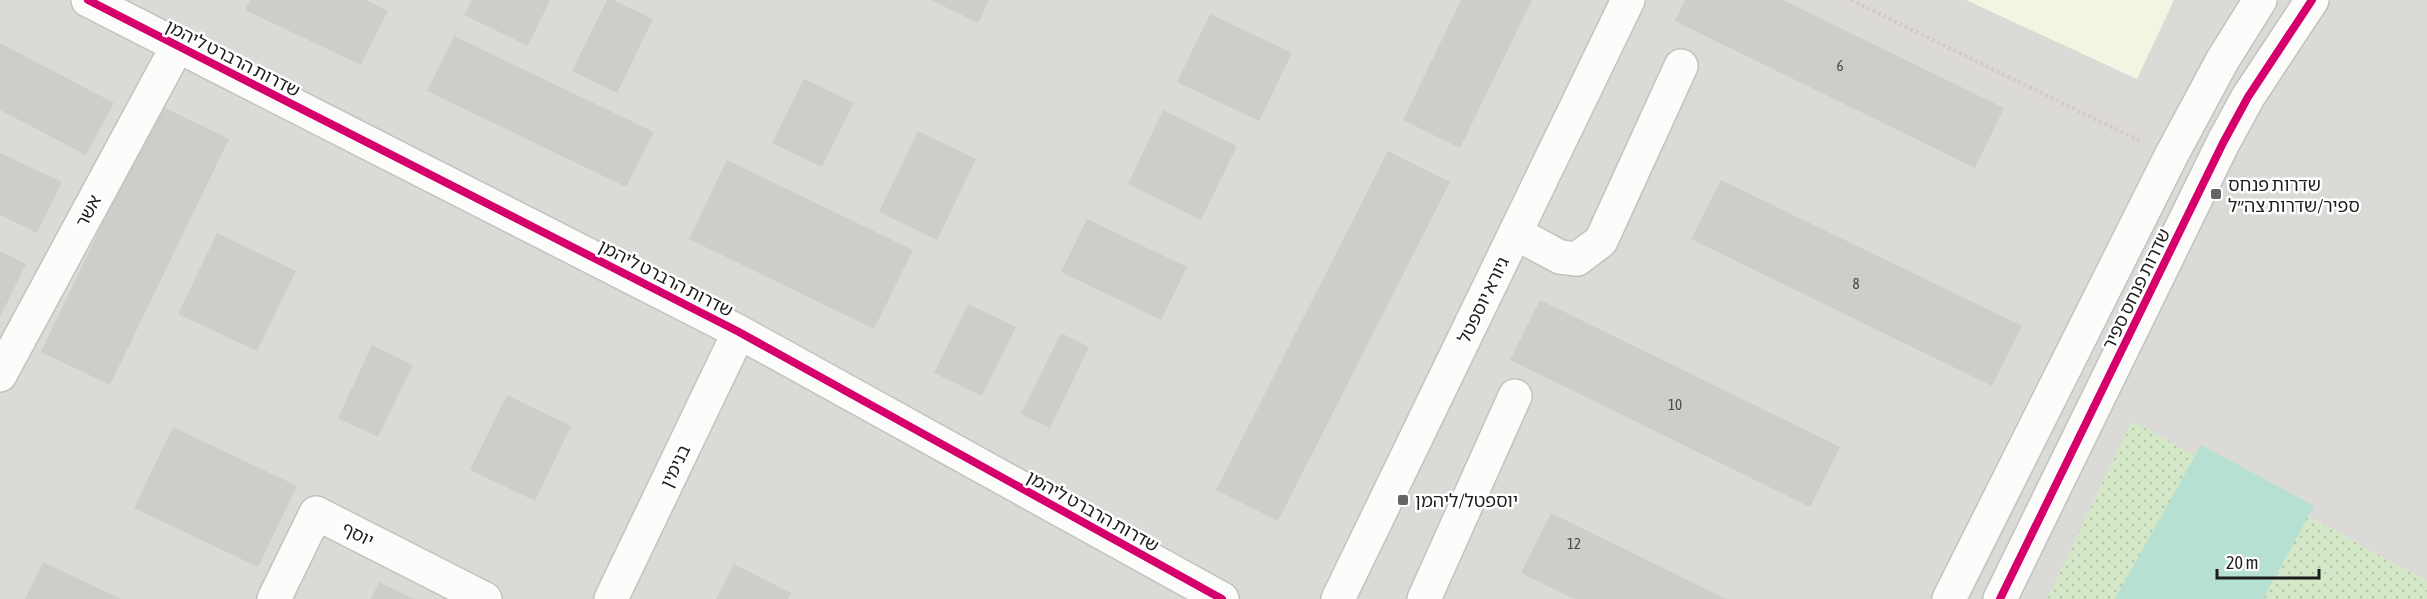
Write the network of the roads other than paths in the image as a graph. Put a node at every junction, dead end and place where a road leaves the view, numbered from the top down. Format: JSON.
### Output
{"nodes":[{"id":1,"x":88,"y":0,"type":"edge"},
{"id":2,"x":1628,"y":0,"type":"edge"},
{"id":3,"x":2260,"y":0,"type":"edge"},
{"id":4,"x":2312,"y":0,"type":"edge"},
{"id":5,"x":177,"y":47,"type":"junction"},
{"id":6,"x":1681,"y":66,"type":"dead end"},
{"id":7,"x":1515,"y":233,"type":"junction"},
{"id":8,"x":740,"y":332,"type":"junction"},
{"id":9,"x":0,"y":375,"type":"edge"},
{"id":10,"x":1515,"y":396,"type":"dead end"},
{"id":11,"x":274,"y":599,"type":"edge"},
{"id":12,"x":485,"y":599,"type":"edge"},
{"id":13,"x":611,"y":599,"type":"edge"},
{"id":14,"x":1222,"y":599,"type":"edge"},
{"id":15,"x":1338,"y":599,"type":"edge"},
{"id":16,"x":1424,"y":599,"type":"edge"},
{"id":17,"x":1949,"y":599,"type":"edge"},
{"id":18,"x":2000,"y":599,"type":"edge"}],
"edges":[{"from":1,"to":5,"type":"street","name":"שדרות הרברט ליהמן"},
{"from":2,"to":7,"type":"street","name":"גיורא יוספטל"},
{"from":3,"to":17,"type":"street","name":"שדרות פנחס ספיר"},
{"from":4,"to":18,"type":"street","name":"שדרות פנחס ספיר"},
{"from":5,"to":8,"type":"street","name":"שדרות הרברט ליהמן"},
{"from":5,"to":9,"type":"street","name":"אשר"},
{"from":6,"to":7,"type":"street"},
{"from":7,"to":15,"type":"street","name":"גיורא יוספטל"},
{"from":8,"to":13,"type":"street","name":"בנימין"},
{"from":8,"to":14,"type":"street","name":"שדרות הרברט ליהמן"},
{"from":10,"to":16,"type":"street"},
{"from":11,"to":12,"type":"street","name":"יוסף"}]}
